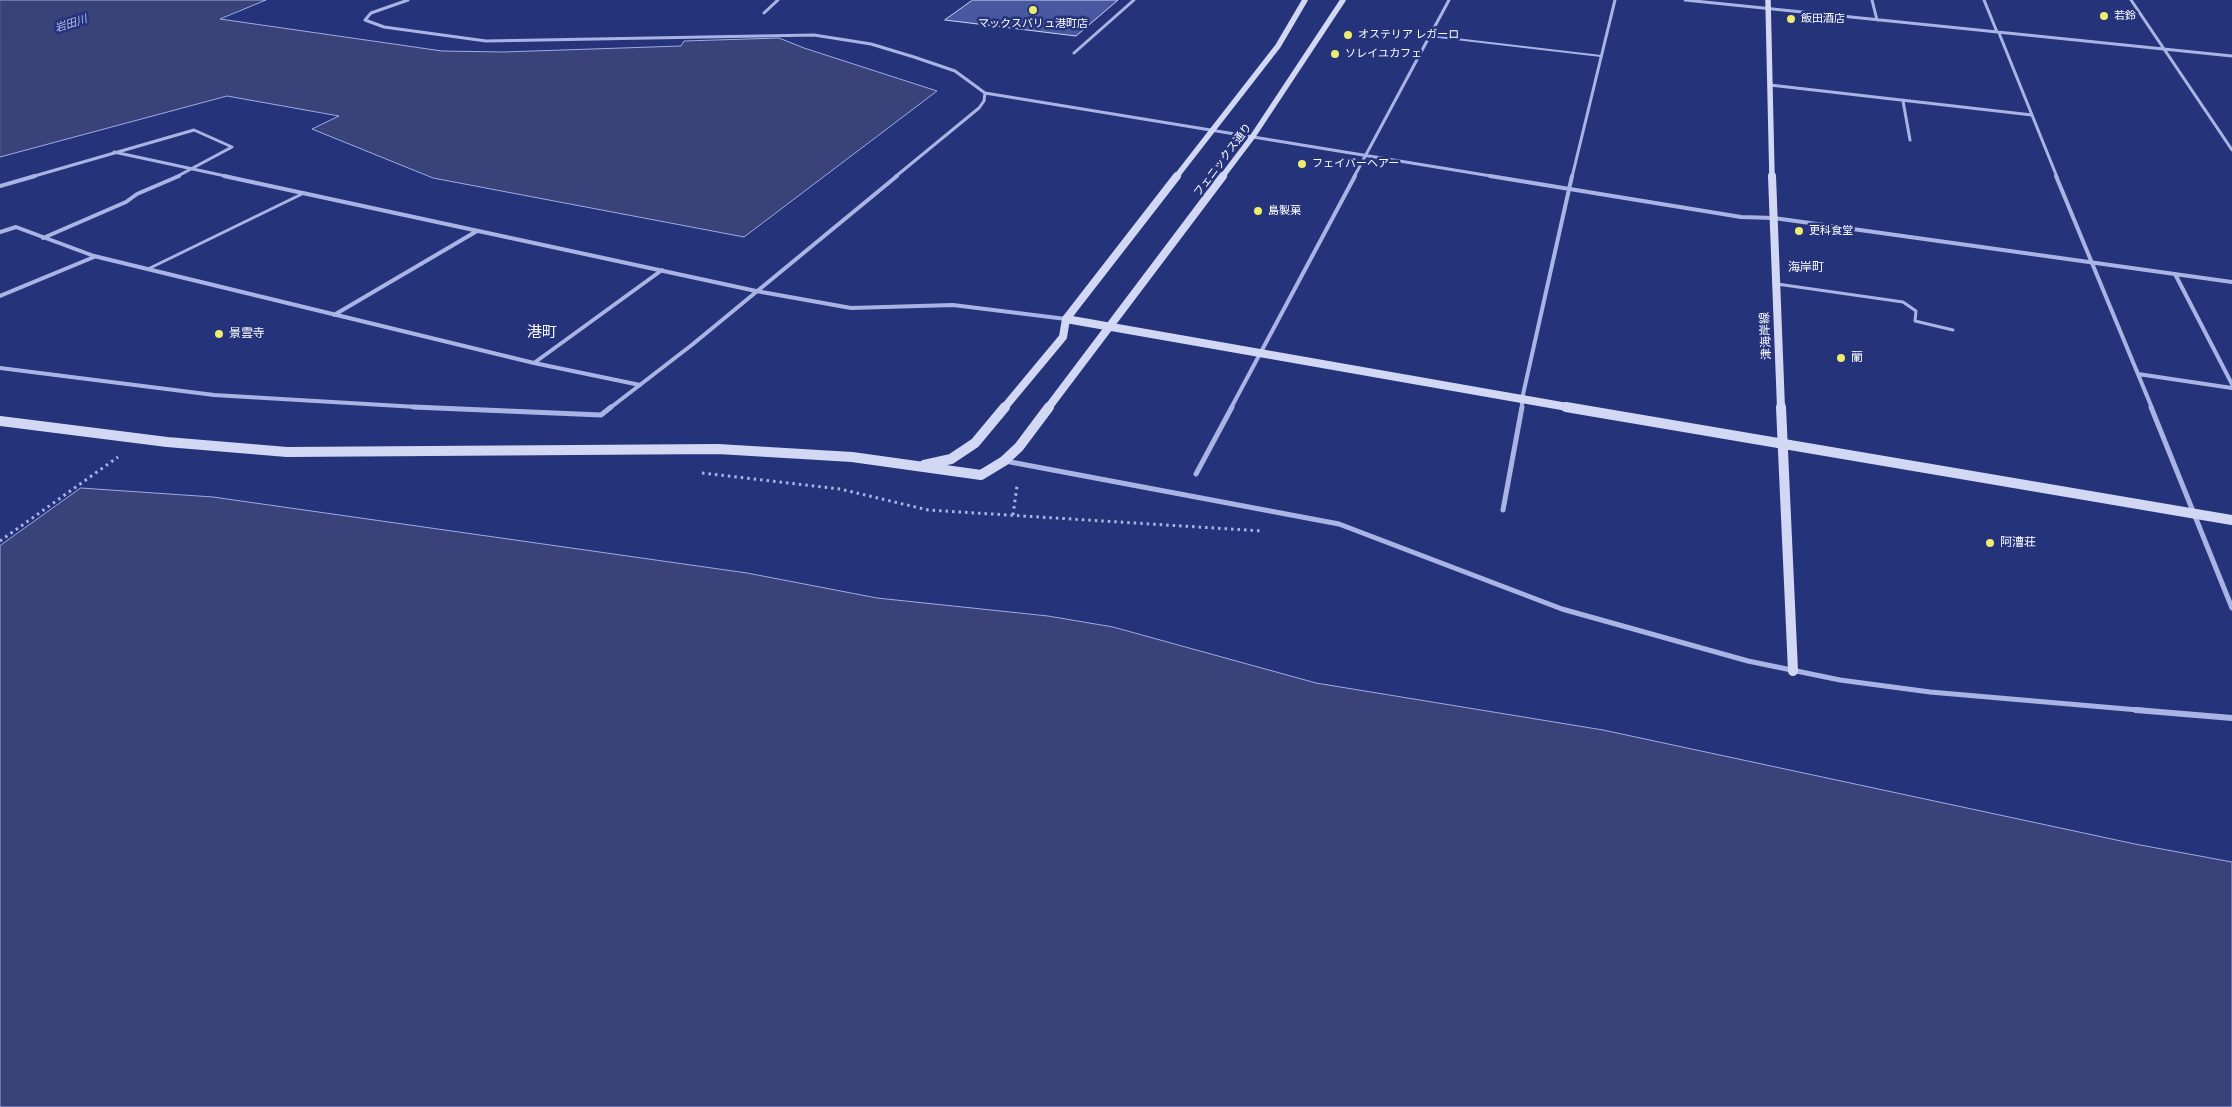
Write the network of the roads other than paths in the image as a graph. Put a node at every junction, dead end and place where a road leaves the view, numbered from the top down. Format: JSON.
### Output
{"nodes":[{"id":1,"x":408,"y":0,"type":"edge"},
{"id":2,"x":778,"y":0,"type":"edge"},
{"id":3,"x":1134,"y":0,"type":"edge"},
{"id":4,"x":1304,"y":0,"type":"edge"},
{"id":5,"x":1343,"y":0,"type":"edge"},
{"id":6,"x":1449,"y":0,"type":"edge"},
{"id":7,"x":1615,"y":0,"type":"edge"},
{"id":8,"x":1685,"y":0,"type":"edge"},
{"id":9,"x":1872,"y":0,"type":"edge"},
{"id":10,"x":1984,"y":0,"type":"edge"},
{"id":11,"x":2132,"y":0,"type":"edge"},
{"id":12,"x":1768,"y":4,"type":"edge"},
{"id":13,"x":764,"y":12,"type":"dead end"},
{"id":14,"x":1877,"y":20,"type":"junction"},
{"id":15,"x":1998,"y":32,"type":"junction"},
{"id":16,"x":1430,"y":36,"type":"junction"},
{"id":17,"x":2164,"y":49,"type":"junction"},
{"id":18,"x":1074,"y":53,"type":"dead end"},
{"id":19,"x":1601,"y":56,"type":"junction"},
{"id":20,"x":2232,"y":56,"type":"edge"},
{"id":21,"x":1770,"y":85,"type":"junction"},
{"id":22,"x":985,"y":93,"type":"junction"},
{"id":23,"x":1903,"y":101,"type":"junction"},
{"id":24,"x":2032,"y":115,"type":"junction"},
{"id":25,"x":1213,"y":130,"type":"junction"},
{"id":26,"x":1253,"y":136,"type":"junction"},
{"id":27,"x":1910,"y":140,"type":"dead end"},
{"id":28,"x":2232,"y":150,"type":"edge"},
{"id":29,"x":114,"y":152,"type":"junction"},
{"id":30,"x":1366,"y":155,"type":"junction"},
{"id":31,"x":192,"y":170,"type":"junction"},
{"id":32,"x":0,"y":186,"type":"edge"},
{"id":33,"x":1568,"y":188,"type":"junction"},
{"id":34,"x":304,"y":194,"type":"junction"},
{"id":35,"x":1774,"y":218,"type":"junction"},
{"id":36,"x":477,"y":231,"type":"junction"},
{"id":37,"x":0,"y":232,"type":"edge"},
{"id":38,"x":43,"y":238,"type":"junction"},
{"id":39,"x":94,"y":256,"type":"junction"},
{"id":40,"x":2091,"y":262,"type":"junction"},
{"id":41,"x":148,"y":269,"type":"junction"},
{"id":42,"x":662,"y":270,"type":"junction"},
{"id":43,"x":2175,"y":274,"type":"junction"},
{"id":44,"x":2232,"y":282,"type":"edge"},
{"id":45,"x":1775,"y":283,"type":"junction"},
{"id":46,"x":756,"y":290,"type":"junction"},
{"id":47,"x":0,"y":296,"type":"edge"},
{"id":48,"x":334,"y":315,"type":"junction"},
{"id":49,"x":1066,"y":318,"type":"junction"},
{"id":50,"x":1110,"y":327,"type":"junction"},
{"id":51,"x":1953,"y":330,"type":"dead end"},
{"id":52,"x":1260,"y":354,"type":"junction"},
{"id":53,"x":534,"y":363,"type":"junction"},
{"id":54,"x":0,"y":368,"type":"edge"},
{"id":55,"x":2138,"y":374,"type":"junction"},
{"id":56,"x":2232,"y":384,"type":"edge"},
{"id":57,"x":640,"y":385,"type":"junction"},
{"id":58,"x":2232,"y":388,"type":"edge"},
{"id":59,"x":1522,"y":399,"type":"junction"},
{"id":60,"x":0,"y":421,"type":"edge"},
{"id":61,"x":1783,"y":445,"type":"junction"},
{"id":62,"x":1004,"y":461,"type":"junction"},
{"id":63,"x":916,"y":467,"type":"junction"},
{"id":64,"x":1196,"y":474,"type":"dead end"},
{"id":65,"x":1503,"y":510,"type":"dead end"},
{"id":66,"x":2196,"y":514,"type":"junction"},
{"id":67,"x":2232,"y":520,"type":"edge"},
{"id":68,"x":2232,"y":608,"type":"edge"},
{"id":69,"x":1793,"y":671,"type":"junction"},
{"id":70,"x":2232,"y":718,"type":"edge"}],
"edges":[{"from":1,"to":22,"type":"street"},
{"from":2,"to":13,"type":"street"},
{"from":3,"to":18,"type":"street"},
{"from":4,"to":25,"type":"street"},
{"from":5,"to":26,"type":"street","name":"フェニックス通り"},
{"from":6,"to":16,"type":"street"},
{"from":7,"to":19,"type":"street"},
{"from":8,"to":12,"type":"street"},
{"from":9,"to":14,"type":"street"},
{"from":10,"to":15,"type":"street"},
{"from":11,"to":17,"type":"street"},
{"from":12,"to":14,"type":"street"},
{"from":12,"to":21,"type":"street","name":"津海岸線"},
{"from":14,"to":15,"type":"street"},
{"from":15,"to":17,"type":"street"},
{"from":15,"to":24,"type":"street"},
{"from":16,"to":19,"type":"lane"},
{"from":16,"to":30,"type":"street"},
{"from":17,"to":20,"type":"street"},
{"from":17,"to":28,"type":"street"},
{"from":19,"to":33,"type":"street"},
{"from":21,"to":23,"type":"street"},
{"from":21,"to":35,"type":"street","name":"津海岸線"},
{"from":22,"to":25,"type":"street"},
{"from":22,"to":46,"type":"street"},
{"from":23,"to":24,"type":"street"},
{"from":23,"to":27,"type":"street"},
{"from":24,"to":40,"type":"street"},
{"from":25,"to":26,"type":"street"},
{"from":25,"to":49,"type":"street"},
{"from":26,"to":30,"type":"street"},
{"from":26,"to":50,"type":"street","name":"フェニックス通り"},
{"from":29,"to":31,"type":"street"},
{"from":29,"to":31,"type":"street"},
{"from":29,"to":32,"type":"street"},
{"from":30,"to":33,"type":"street"},
{"from":30,"to":52,"type":"street"},
{"from":31,"to":34,"type":"street"},
{"from":31,"to":38,"type":"street"},
{"from":33,"to":35,"type":"street"},
{"from":33,"to":59,"type":"street"},
{"from":34,"to":36,"type":"street"},
{"from":34,"to":41,"type":"lane"},
{"from":35,"to":40,"type":"street"},
{"from":35,"to":45,"type":"street","name":"津海岸線"},
{"from":36,"to":42,"type":"street"},
{"from":36,"to":48,"type":"street"},
{"from":37,"to":38,"type":"street"},
{"from":38,"to":39,"type":"street"},
{"from":39,"to":41,"type":"street"},
{"from":39,"to":47,"type":"street"},
{"from":40,"to":43,"type":"street"},
{"from":40,"to":55,"type":"street"},
{"from":41,"to":48,"type":"street"},
{"from":42,"to":46,"type":"street"},
{"from":42,"to":53,"type":"street"},
{"from":43,"to":44,"type":"street"},
{"from":43,"to":56,"type":"street"},
{"from":45,"to":51,"type":"lane"},
{"from":45,"to":61,"type":"street","name":"津海岸線"},
{"from":46,"to":49,"type":"street"},
{"from":46,"to":57,"type":"street"},
{"from":48,"to":53,"type":"street"},
{"from":49,"to":50,"type":"street"},
{"from":49,"to":63,"type":"street"},
{"from":50,"to":52,"type":"street"},
{"from":50,"to":62,"type":"street","name":"フェニックス通り"},
{"from":52,"to":59,"type":"street"},
{"from":52,"to":64,"type":"street"},
{"from":53,"to":57,"type":"street"},
{"from":54,"to":57,"type":"street"},
{"from":55,"to":58,"type":"street"},
{"from":55,"to":66,"type":"street"},
{"from":59,"to":61,"type":"street"},
{"from":59,"to":65,"type":"street"},
{"from":60,"to":63,"type":"street","name":"フェニックス通り"},
{"from":61,"to":66,"type":"street"},
{"from":61,"to":69,"type":"street","name":"津海岸線"},
{"from":62,"to":63,"type":"street","name":"フェニックス通り"},
{"from":62,"to":69,"type":"street"},
{"from":66,"to":67,"type":"street"},
{"from":66,"to":68,"type":"street"},
{"from":69,"to":70,"type":"street"}]}
